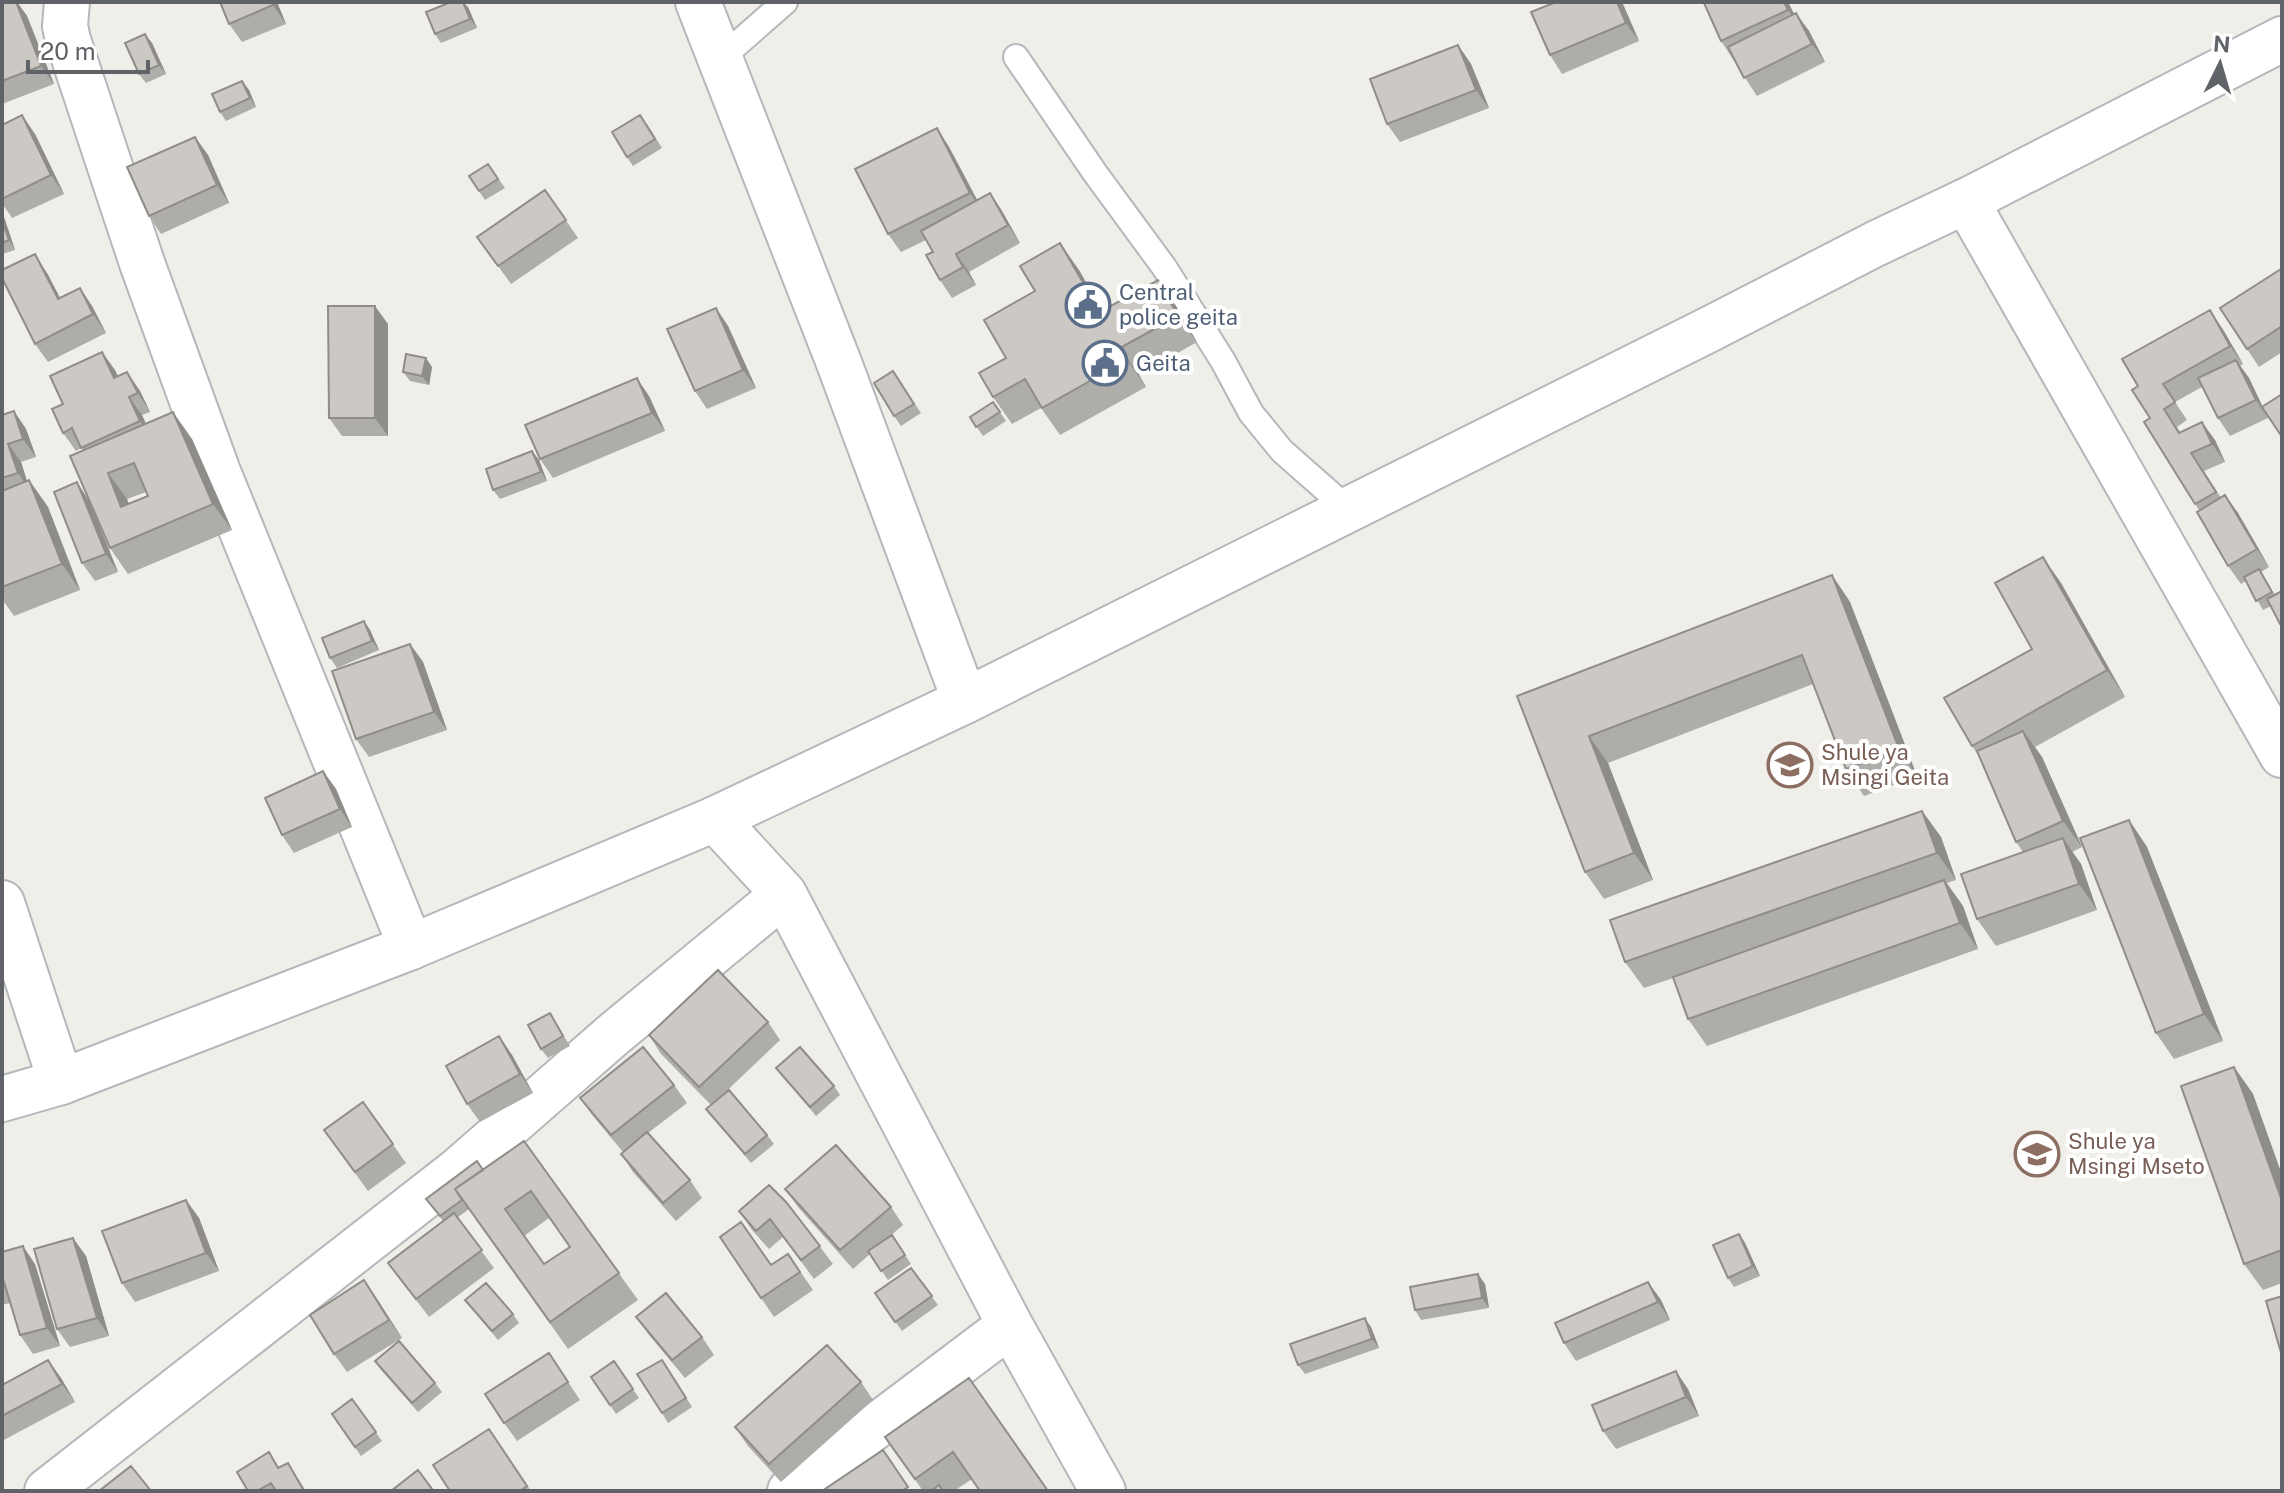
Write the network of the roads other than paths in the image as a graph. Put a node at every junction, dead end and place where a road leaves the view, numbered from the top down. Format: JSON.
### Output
{"nodes":[{"id":1,"x":67,"y":2,"type":"edge"},
{"id":2,"x":698,"y":2,"type":"edge"},
{"id":3,"x":785,"y":2,"type":"edge"},
{"id":4,"x":2282,"y":39,"type":"edge"},
{"id":5,"x":1016,"y":57,"type":"dead end"},
{"id":6,"x":720,"y":59,"type":"junction"},
{"id":7,"x":1966,"y":201,"type":"junction"},
{"id":8,"x":1349,"y":510,"type":"junction"},
{"id":9,"x":965,"y":701,"type":"junction"},
{"id":10,"x":2270,"y":707,"type":"edge"},
{"id":11,"x":2282,"y":755,"type":"edge"},
{"id":12,"x":715,"y":819,"type":"junction"},
{"id":13,"x":784,"y":894,"type":"junction"},
{"id":14,"x":2,"y":903,"type":"edge"},
{"id":15,"x":411,"y":947,"type":"junction"},
{"id":16,"x":61,"y":1082,"type":"junction"},
{"id":17,"x":2,"y":1099,"type":"edge"},
{"id":18,"x":1010,"y":1325,"type":"junction"},
{"id":19,"x":47,"y":1491,"type":"edge"},
{"id":20,"x":790,"y":1491,"type":"edge"},
{"id":21,"x":1103,"y":1491,"type":"edge"}],
"edges":[{"from":1,"to":15,"type":"street"},
{"from":2,"to":6,"type":"street"},
{"from":3,"to":6,"type":"lane"},
{"from":4,"to":7,"type":"street"},
{"from":5,"to":8,"type":"lane"},
{"from":6,"to":9,"type":"street"},
{"from":7,"to":8,"type":"street"},
{"from":7,"to":10,"type":"street"},
{"from":8,"to":9,"type":"street"},
{"from":9,"to":12,"type":"street"},
{"from":10,"to":11,"type":"street"},
{"from":12,"to":13,"type":"street"},
{"from":12,"to":15,"type":"street"},
{"from":13,"to":18,"type":"street"},
{"from":13,"to":19,"type":"street"},
{"from":14,"to":16,"type":"street"},
{"from":15,"to":16,"type":"street"},
{"from":16,"to":17,"type":"street"},
{"from":18,"to":20,"type":"street"},
{"from":18,"to":21,"type":"street"}]}
